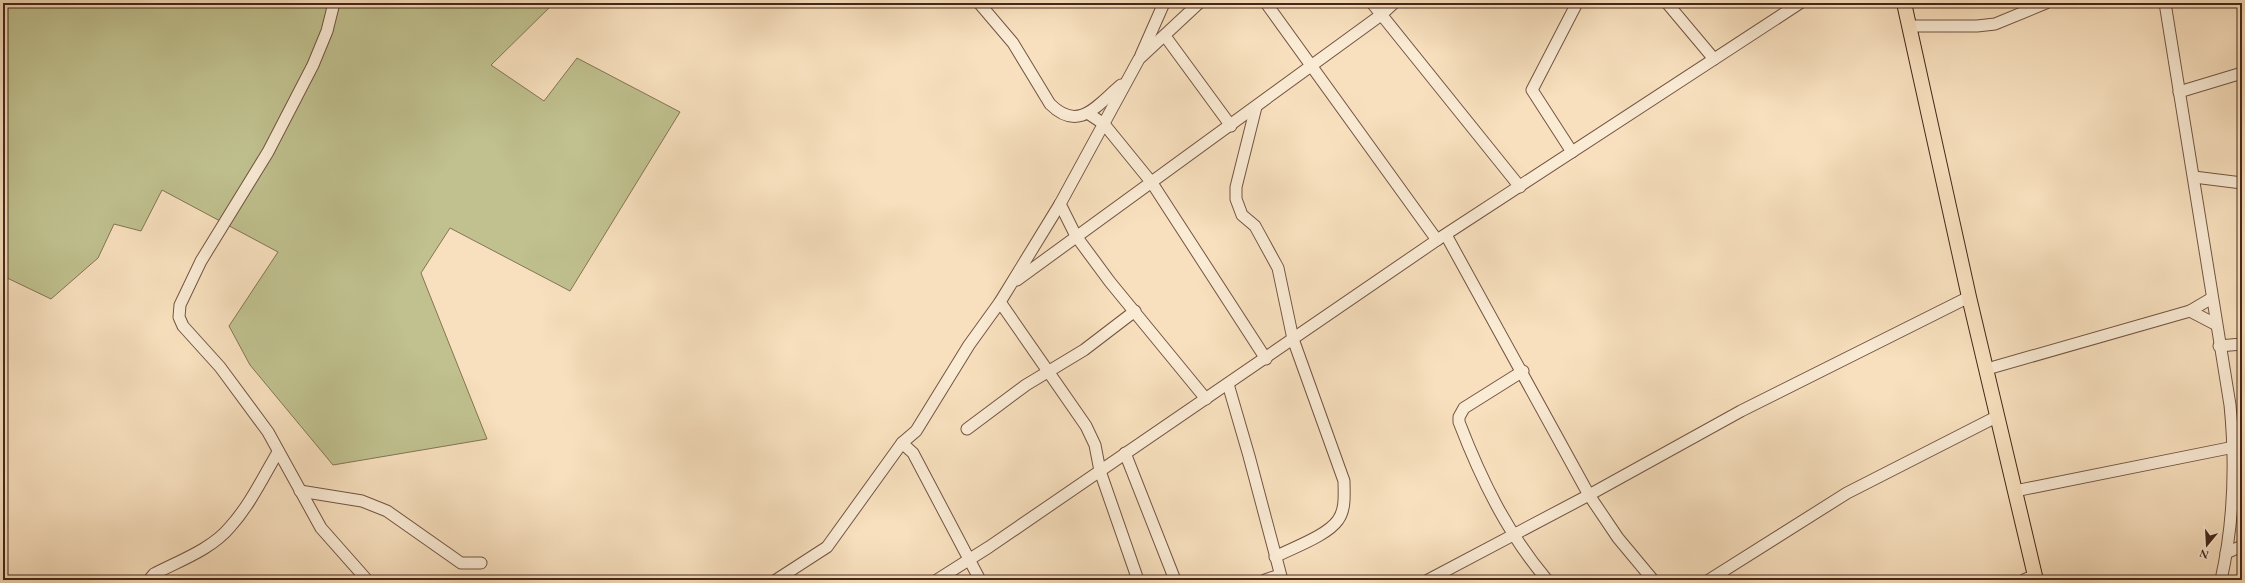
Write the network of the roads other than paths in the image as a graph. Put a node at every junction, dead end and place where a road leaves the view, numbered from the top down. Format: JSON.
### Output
{"nodes":[{"id":1,"x":334,"y":3,"type":"edge"},
{"id":2,"x":979,"y":3,"type":"edge"},
{"id":3,"x":1164,"y":3,"type":"edge"},
{"id":4,"x":1199,"y":3,"type":"edge"},
{"id":5,"x":1266,"y":3,"type":"edge"},
{"id":6,"x":1372,"y":3,"type":"edge"},
{"id":7,"x":1394,"y":3,"type":"edge"},
{"id":8,"x":1577,"y":3,"type":"edge"},
{"id":9,"x":1667,"y":3,"type":"edge"},
{"id":10,"x":1800,"y":3,"type":"edge"},
{"id":11,"x":1904,"y":3,"type":"edge"},
{"id":12,"x":2046,"y":3,"type":"edge"},
{"id":13,"x":2165,"y":3,"type":"edge"},
{"id":14,"x":1381,"y":15,"type":"junction"},
{"id":15,"x":1909,"y":26,"type":"junction"},
{"id":16,"x":1165,"y":36,"type":"junction"},
{"id":17,"x":1139,"y":59,"type":"junction"},
{"id":18,"x":1714,"y":59,"type":"junction"},
{"id":19,"x":1312,"y":65,"type":"junction"},
{"id":20,"x":2242,"y":73,"type":"edge"},
{"id":21,"x":1126,"y":81,"type":"junction"},
{"id":22,"x":2179,"y":92,"type":"junction"},
{"id":23,"x":1256,"y":107,"type":"junction"},
{"id":24,"x":1089,"y":114,"type":"junction"},
{"id":25,"x":1104,"y":124,"type":"junction"},
{"id":26,"x":1230,"y":126,"type":"junction"},
{"id":27,"x":1572,"y":152,"type":"junction"},
{"id":28,"x":2194,"y":177,"type":"junction"},
{"id":29,"x":1152,"y":183,"type":"junction"},
{"id":30,"x":2242,"y":183,"type":"edge"},
{"id":31,"x":1520,"y":187,"type":"junction"},
{"id":32,"x":1060,"y":204,"type":"junction"},
{"id":33,"x":1076,"y":236,"type":"junction"},
{"id":34,"x":1442,"y":238,"type":"junction"},
{"id":35,"x":1011,"y":285,"type":"junction"},
{"id":36,"x":1969,"y":297,"type":"junction"},
{"id":37,"x":2212,"y":298,"type":"junction"},
{"id":38,"x":1000,"y":302,"type":"junction"},
{"id":39,"x":1135,"y":311,"type":"junction"},
{"id":40,"x":2190,"y":311,"type":"junction"},
{"id":41,"x":2215,"y":324,"type":"junction"},
{"id":42,"x":1293,"y":339,"type":"junction"},
{"id":43,"x":2242,"y":344,"type":"edge"},
{"id":44,"x":2219,"y":346,"type":"junction"},
{"id":45,"x":1266,"y":358,"type":"junction"},
{"id":46,"x":1987,"y":369,"type":"junction"},
{"id":47,"x":1523,"y":371,"type":"junction"},
{"id":48,"x":1049,"y":372,"type":"junction"},
{"id":49,"x":1228,"y":384,"type":"junction"},
{"id":50,"x":1206,"y":399,"type":"junction"},
{"id":51,"x":1998,"y":416,"type":"junction"},
{"id":52,"x":967,"y":429,"type":"dead end"},
{"id":53,"x":916,"y":431,"type":"junction"},
{"id":54,"x":902,"y":443,"type":"junction"},
{"id":55,"x":2234,"y":447,"type":"junction"},
{"id":56,"x":278,"y":452,"type":"junction"},
{"id":57,"x":913,"y":453,"type":"junction"},
{"id":58,"x":1125,"y":453,"type":"junction"},
{"id":59,"x":1100,"y":470,"type":"junction"},
{"id":60,"x":2015,"y":491,"type":"junction"},
{"id":61,"x":300,"y":492,"type":"junction"},
{"id":62,"x":1589,"y":495,"type":"junction"},
{"id":63,"x":2238,"y":515,"type":"edge"},
{"id":64,"x":1513,"y":536,"type":"junction"},
{"id":65,"x":2242,"y":546,"type":"edge"},
{"id":66,"x":2226,"y":553,"type":"junction"},
{"id":67,"x":1275,"y":557,"type":"junction"},
{"id":68,"x":969,"y":560,"type":"junction"},
{"id":69,"x":481,"y":563,"type":"dead end"},
{"id":70,"x":1281,"y":577,"type":"edge"},
{"id":71,"x":1715,"y":578,"type":"edge"},
{"id":72,"x":2032,"y":578,"type":"edge"},
{"id":73,"x":149,"y":580,"type":"edge"},
{"id":74,"x":367,"y":580,"type":"edge"},
{"id":75,"x":776,"y":580,"type":"edge"},
{"id":76,"x":937,"y":580,"type":"edge"},
{"id":77,"x":980,"y":580,"type":"edge"},
{"id":78,"x":1138,"y":580,"type":"edge"},
{"id":79,"x":1175,"y":580,"type":"edge"},
{"id":80,"x":1265,"y":580,"type":"edge"},
{"id":81,"x":1428,"y":580,"type":"edge"},
{"id":82,"x":1547,"y":580,"type":"edge"},
{"id":83,"x":1653,"y":580,"type":"edge"},
{"id":84,"x":2221,"y":580,"type":"edge"}],
"edges":[{"from":1,"to":56,"type":"street"},
{"from":2,"to":24,"type":"street"},
{"from":3,"to":17,"type":"street"},
{"from":4,"to":16,"type":"street"},
{"from":5,"to":19,"type":"street"},
{"from":6,"to":14,"type":"street"},
{"from":7,"to":14,"type":"street"},
{"from":8,"to":27,"type":"street"},
{"from":9,"to":18,"type":"street"},
{"from":10,"to":18,"type":"street"},
{"from":11,"to":15,"type":"main road"},
{"from":12,"to":15,"type":"street"},
{"from":13,"to":22,"type":"street"},
{"from":14,"to":19,"type":"street"},
{"from":14,"to":31,"type":"street"},
{"from":15,"to":36,"type":"main road"},
{"from":16,"to":17,"type":"street"},
{"from":16,"to":26,"type":"street"},
{"from":17,"to":21,"type":"street"},
{"from":18,"to":27,"type":"street"},
{"from":19,"to":23,"type":"street"},
{"from":19,"to":34,"type":"street"},
{"from":20,"to":22,"type":"street"},
{"from":21,"to":24,"type":"street"},
{"from":21,"to":25,"type":"street"},
{"from":22,"to":28,"type":"street"},
{"from":23,"to":26,"type":"street"},
{"from":23,"to":42,"type":"street"},
{"from":24,"to":25,"type":"street"},
{"from":25,"to":29,"type":"street"},
{"from":25,"to":32,"type":"street"},
{"from":26,"to":29,"type":"street"},
{"from":27,"to":31,"type":"street"},
{"from":28,"to":30,"type":"street"},
{"from":28,"to":37,"type":"street"},
{"from":29,"to":33,"type":"street"},
{"from":29,"to":45,"type":"street"},
{"from":31,"to":34,"type":"street"},
{"from":32,"to":33,"type":"street"},
{"from":32,"to":35,"type":"street"},
{"from":33,"to":35,"type":"street"},
{"from":33,"to":39,"type":"street"},
{"from":34,"to":42,"type":"street"},
{"from":34,"to":47,"type":"street"},
{"from":35,"to":38,"type":"street"},
{"from":36,"to":46,"type":"main road"},
{"from":36,"to":62,"type":"street"},
{"from":37,"to":40,"type":"street"},
{"from":37,"to":41,"type":"street"},
{"from":38,"to":48,"type":"street"},
{"from":38,"to":53,"type":"street"},
{"from":39,"to":48,"type":"street"},
{"from":39,"to":50,"type":"street"},
{"from":40,"to":41,"type":"street"},
{"from":40,"to":46,"type":"street"},
{"from":41,"to":44,"type":"street"},
{"from":42,"to":45,"type":"street"},
{"from":42,"to":67,"type":"street"},
{"from":43,"to":44,"type":"street"},
{"from":44,"to":55,"type":"street"},
{"from":45,"to":49,"type":"street"},
{"from":46,"to":51,"type":"main road"},
{"from":47,"to":62,"type":"street"},
{"from":47,"to":64,"type":"street"},
{"from":48,"to":52,"type":"street"},
{"from":48,"to":59,"type":"street"},
{"from":49,"to":50,"type":"street"},
{"from":49,"to":67,"type":"street"},
{"from":50,"to":58,"type":"street"},
{"from":51,"to":60,"type":"main road"},
{"from":51,"to":71,"type":"street"},
{"from":53,"to":54,"type":"street"},
{"from":53,"to":57,"type":"street"},
{"from":54,"to":57,"type":"street"},
{"from":54,"to":75,"type":"street"},
{"from":55,"to":60,"type":"street"},
{"from":55,"to":63,"type":"street"},
{"from":56,"to":61,"type":"street"},
{"from":56,"to":73,"type":"street"},
{"from":57,"to":68,"type":"street"},
{"from":58,"to":59,"type":"street"},
{"from":58,"to":79,"type":"street"},
{"from":59,"to":68,"type":"street"},
{"from":59,"to":78,"type":"street"},
{"from":60,"to":72,"type":"main road"},
{"from":61,"to":69,"type":"street"},
{"from":61,"to":74,"type":"street"},
{"from":62,"to":64,"type":"street"},
{"from":62,"to":83,"type":"street"},
{"from":63,"to":66,"type":"street"},
{"from":64,"to":81,"type":"street"},
{"from":64,"to":82,"type":"street"},
{"from":65,"to":66,"type":"street"},
{"from":66,"to":84,"type":"street"},
{"from":67,"to":70,"type":"street"},
{"from":68,"to":76,"type":"street"},
{"from":68,"to":77,"type":"street"},
{"from":70,"to":80,"type":"street"}]}
